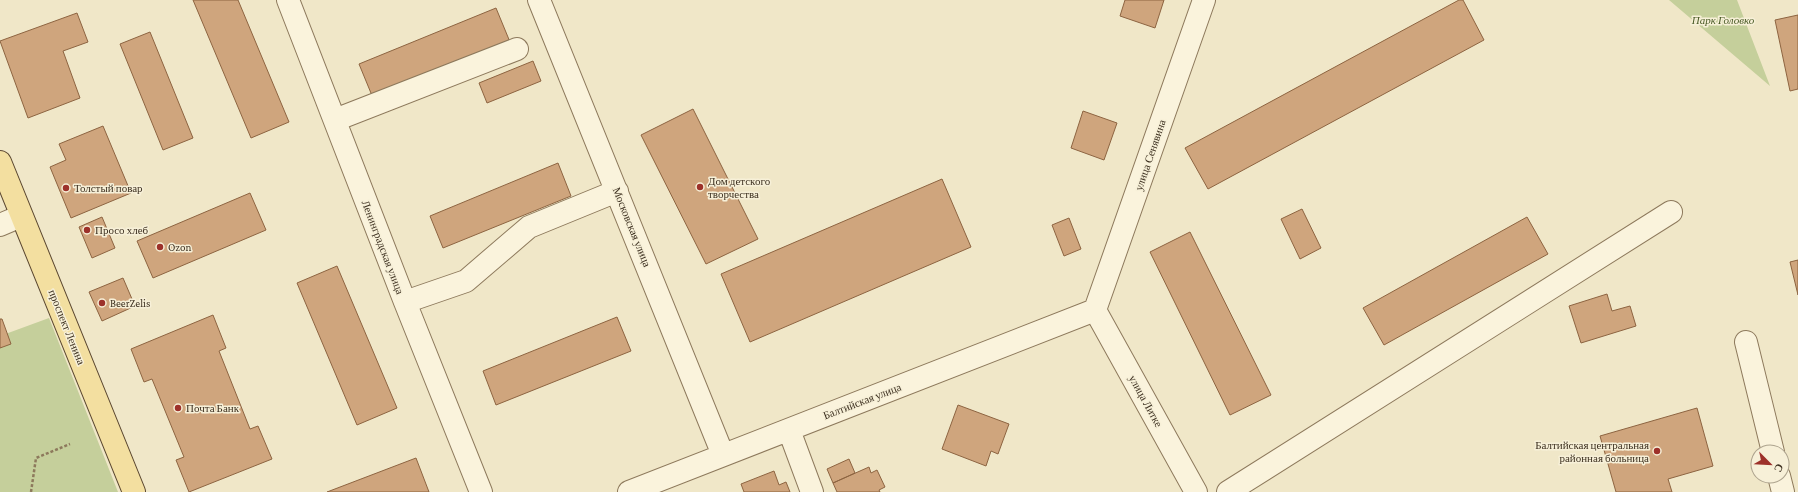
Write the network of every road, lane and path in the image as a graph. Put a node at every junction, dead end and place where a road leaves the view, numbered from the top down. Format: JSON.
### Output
{"nodes":[{"id":1,"x":288,"y":0,"type":"edge"},
{"id":2,"x":539,"y":0,"type":"edge"},
{"id":3,"x":1204,"y":0,"type":"edge"},
{"id":4,"x":517,"y":49,"type":"dead end"},
{"id":5,"x":335,"y":120,"type":"junction"},
{"id":6,"x":0,"y":162,"type":"edge"},
{"id":7,"x":617,"y":191,"type":"junction"},
{"id":8,"x":1671,"y":212,"type":"dead end"},
{"id":9,"x":22,"y":216,"type":"junction"},
{"id":10,"x":0,"y":225,"type":"edge"},
{"id":11,"x":405,"y":302,"type":"junction"},
{"id":12,"x":1095,"y":310,"type":"junction"},
{"id":13,"x":1746,"y":342,"type":"dead end"},
{"id":14,"x":789,"y":430,"type":"junction"},
{"id":15,"x":70,"y":444,"type":"dead end"},
{"id":16,"x":1771,"y":444,"type":"edge"},
{"id":17,"x":724,"y":455,"type":"junction"},
{"id":18,"x":31,"y":492,"type":"edge"},
{"id":19,"x":134,"y":492,"type":"edge"},
{"id":20,"x":481,"y":492,"type":"edge"},
{"id":21,"x":629,"y":492,"type":"edge"},
{"id":22,"x":812,"y":492,"type":"edge"},
{"id":23,"x":1196,"y":492,"type":"edge"},
{"id":24,"x":1228,"y":492,"type":"edge"}],
"edges":[{"from":1,"to":5,"type":"street","name":"Ленинградская улица"},
{"from":2,"to":7,"type":"street","name":"Московская улица"},
{"from":3,"to":12,"type":"street","name":"улица Сенявина"},
{"from":4,"to":5,"type":"street"},
{"from":5,"to":11,"type":"street","name":"Ленинградская улица"},
{"from":6,"to":9,"type":"main road","name":"проспект Ленина"},
{"from":7,"to":11,"type":"street"},
{"from":7,"to":17,"type":"street","name":"Московская улица"},
{"from":8,"to":24,"type":"street"},
{"from":9,"to":10,"type":"street"},
{"from":9,"to":19,"type":"main road","name":"проспект Ленина"},
{"from":11,"to":20,"type":"street","name":"Ленинградская улица"},
{"from":12,"to":14,"type":"street","name":"Балтийская улица"},
{"from":12,"to":23,"type":"street","name":"улица Литке"},
{"from":13,"to":16,"type":"street"},
{"from":14,"to":17,"type":"street","name":"Балтийская улица"},
{"from":14,"to":22,"type":"street"},
{"from":15,"to":18,"type":"path"},
{"from":17,"to":21,"type":"street","name":"Балтийская улица"}]}
